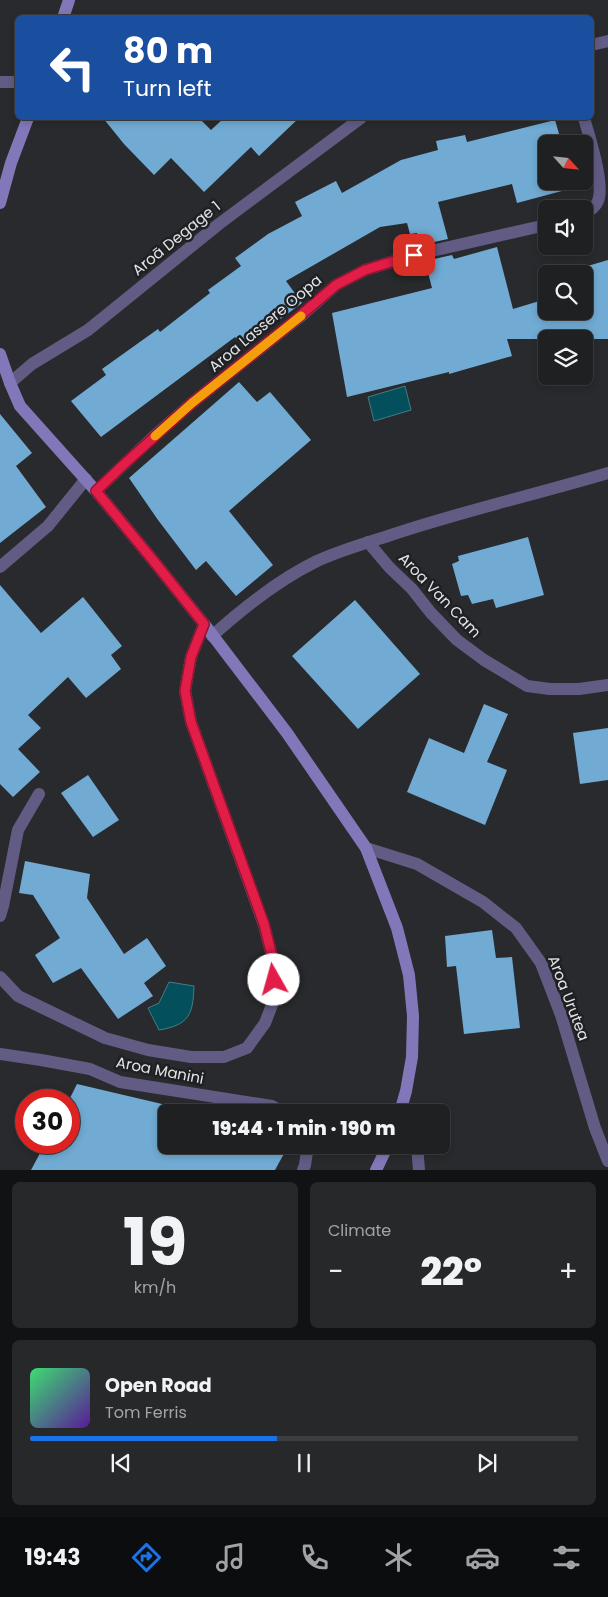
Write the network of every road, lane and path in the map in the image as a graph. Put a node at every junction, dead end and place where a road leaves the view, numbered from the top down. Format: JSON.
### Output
{"nodes":[{"id":1,"x":69,"y":0,"type":"edge"},
{"id":2,"x":64,"y":15,"type":"edge"},
{"id":3,"x":608,"y":41,"type":"edge"},
{"id":4,"x":594,"y":44,"type":"edge"},
{"id":5,"x":0,"y":82,"type":"edge"},
{"id":6,"x":15,"y":82,"type":"edge"},
{"id":7,"x":27,"y":120,"type":"edge"},
{"id":8,"x":359,"y":120,"type":"edge"},
{"id":9,"x":585,"y":120,"type":"edge"},
{"id":10,"x":0,"y":203,"type":"edge"},
{"id":11,"x":593,"y":209,"type":"edge"},
{"id":12,"x":538,"y":227,"type":"edge"},
{"id":13,"x":0,"y":354,"type":"edge"},
{"id":14,"x":5,"y":386,"type":"edge"},
{"id":15,"x":608,"y":473,"type":"edge"},
{"id":16,"x":86,"y":479,"type":"junction"},
{"id":17,"x":96,"y":491,"type":"junction"},
{"id":18,"x":368,"y":542,"type":"junction"},
{"id":19,"x":0,"y":567,"type":"edge"},
{"id":20,"x":204,"y":624,"type":"junction"},
{"id":21,"x":212,"y":636,"type":"junction"},
{"id":22,"x":608,"y":685,"type":"edge"},
{"id":23,"x":39,"y":794,"type":"dead end"},
{"id":24,"x":366,"y":848,"type":"junction"},
{"id":25,"x":0,"y":916,"type":"edge"},
{"id":26,"x":0,"y":977,"type":"edge"},
{"id":27,"x":0,"y":1054,"type":"edge"},
{"id":28,"x":259,"y":1104,"type":"edge"},
{"id":29,"x":404,"y":1104,"type":"edge"},
{"id":30,"x":307,"y":1154,"type":"edge"},
{"id":31,"x":384,"y":1154,"type":"edge"},
{"id":32,"x":418,"y":1154,"type":"edge"},
{"id":33,"x":608,"y":1161,"type":"edge"},
{"id":34,"x":303,"y":1170,"type":"edge"},
{"id":35,"x":376,"y":1170,"type":"edge"},
{"id":36,"x":419,"y":1170,"type":"edge"}],
"edges":[{"from":1,"to":2,"type":"street"},
{"from":3,"to":4,"type":"street"},
{"from":5,"to":6,"type":"street"},
{"from":7,"to":10,"type":"street"},
{"from":8,"to":14,"type":"street","name":"Aroā Degage 1"},
{"from":9,"to":11,"type":"street"},
{"from":12,"to":17,"type":"street","name":"Aroa Lassere Oopa"},
{"from":13,"to":14,"type":"street"},
{"from":14,"to":16,"type":"street"},
{"from":15,"to":18,"type":"street","name":"Aroa Van Cam"},
{"from":16,"to":17,"type":"street"},
{"from":16,"to":19,"type":"street"},
{"from":17,"to":20,"type":"street"},
{"from":18,"to":21,"type":"street","name":"Aroa Van Cam"},
{"from":18,"to":22,"type":"street","name":"Aroa Van Cam"},
{"from":20,"to":21,"type":"street"},
{"from":20,"to":26,"type":"street"},
{"from":21,"to":24,"type":"street"},
{"from":23,"to":25,"type":"street"},
{"from":24,"to":29,"type":"street"},
{"from":24,"to":33,"type":"street","name":"Aroa Urutea"},
{"from":27,"to":28,"type":"street","name":"Aroa Manini"},
{"from":30,"to":34,"type":"street"},
{"from":31,"to":35,"type":"street"},
{"from":32,"to":36,"type":"street"}]}
